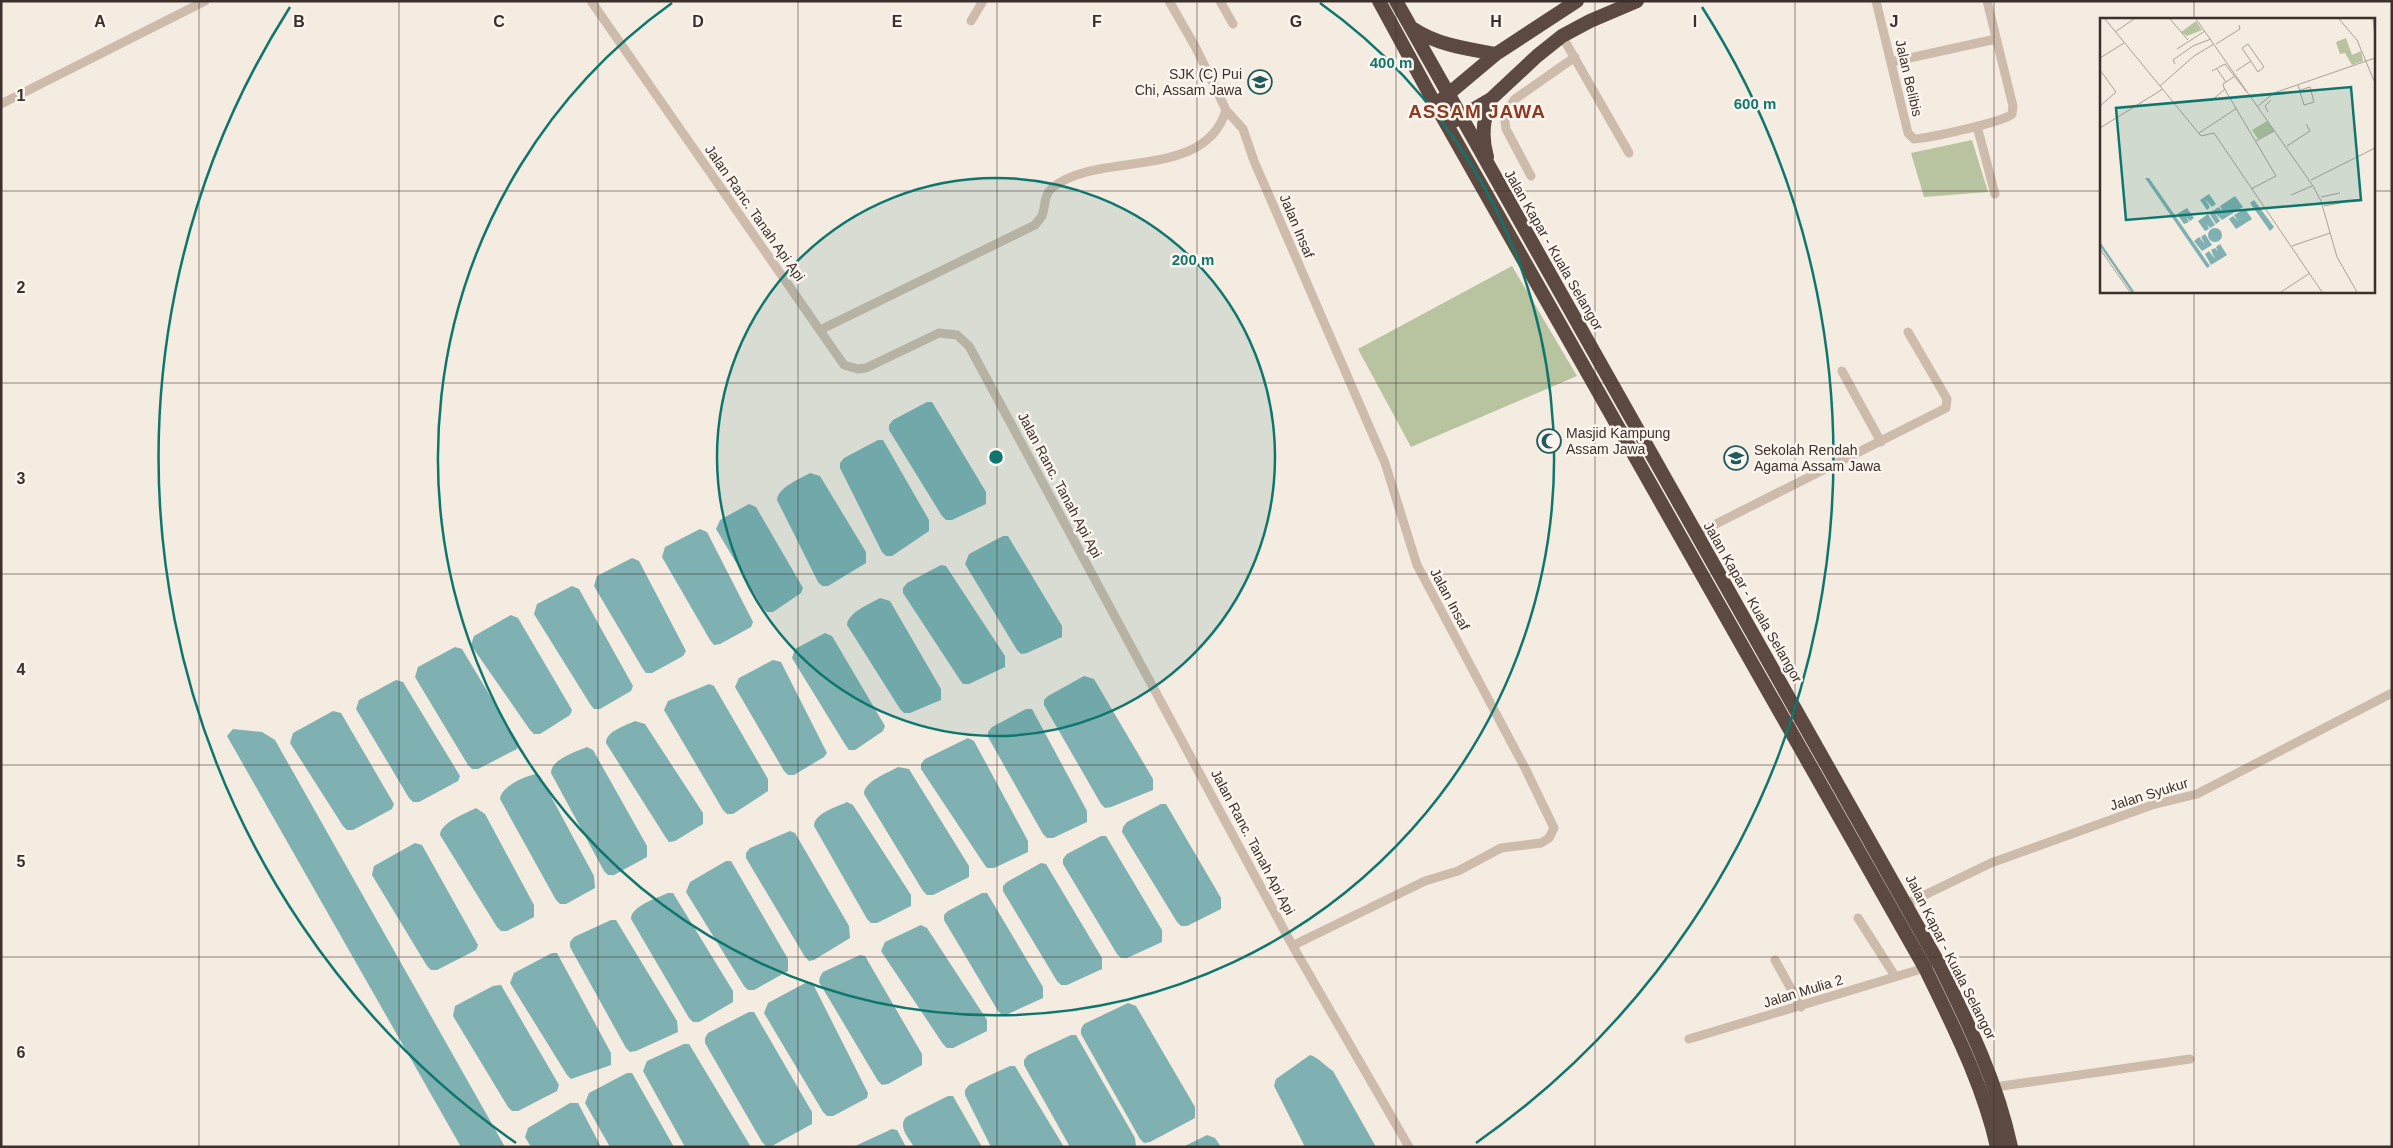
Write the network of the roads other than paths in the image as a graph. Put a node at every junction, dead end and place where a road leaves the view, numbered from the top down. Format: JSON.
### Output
{"nodes":[{"id":1,"x":205,"y":1,"type":"edge"},
{"id":2,"x":591,"y":1,"type":"edge"},
{"id":3,"x":983,"y":1,"type":"edge"},
{"id":4,"x":1170,"y":1,"type":"edge"},
{"id":5,"x":1220,"y":1,"type":"edge"},
{"id":6,"x":1379,"y":1,"type":"edge"},
{"id":7,"x":1396,"y":1,"type":"edge"},
{"id":8,"x":1576,"y":1,"type":"edge"},
{"id":9,"x":1637,"y":1,"type":"edge"},
{"id":10,"x":1876,"y":1,"type":"edge"},
{"id":11,"x":1987,"y":1,"type":"edge"},
{"id":12,"x":971,"y":21,"type":"dead end"},
{"id":13,"x":1233,"y":24,"type":"dead end"},
{"id":14,"x":1409,"y":26,"type":"junction"},
{"id":15,"x":1562,"y":36,"type":"junction"},
{"id":16,"x":1996,"y":39,"type":"junction"},
{"id":17,"x":1496,"y":54,"type":"junction"},
{"id":18,"x":1575,"y":57,"type":"junction"},
{"id":19,"x":1891,"y":62,"type":"junction"},
{"id":20,"x":1444,"y":91,"type":"junction"},
{"id":21,"x":1491,"y":99,"type":"junction"},
{"id":22,"x":1,"y":104,"type":"edge"},
{"id":23,"x":1435,"y":104,"type":"junction"},
{"id":24,"x":1226,"y":110,"type":"junction"},
{"id":25,"x":1460,"y":118,"type":"junction"},
{"id":26,"x":1977,"y":126,"type":"junction"},
{"id":27,"x":1450,"y":129,"type":"junction"},
{"id":28,"x":1629,"y":153,"type":"dead end"},
{"id":29,"x":1492,"y":175,"type":"junction"},
{"id":30,"x":1531,"y":176,"type":"dead end"},
{"id":31,"x":1995,"y":194,"type":"dead end"},
{"id":32,"x":820,"y":330,"type":"junction"},
{"id":33,"x":1908,"y":332,"type":"dead end"},
{"id":34,"x":1842,"y":371,"type":"dead end"},
{"id":35,"x":1881,"y":442,"type":"junction"},
{"id":36,"x":1696,"y":534,"type":"junction"},
{"id":37,"x":2392,"y":693,"type":"edge"},
{"id":38,"x":1906,"y":904,"type":"junction"},
{"id":39,"x":1858,"y":918,"type":"dead end"},
{"id":40,"x":1294,"y":945,"type":"junction"},
{"id":41,"x":1775,"y":960,"type":"dead end"},
{"id":42,"x":1932,"y":966,"type":"junction"},
{"id":43,"x":1895,"y":976,"type":"junction"},
{"id":44,"x":1801,"y":1007,"type":"junction"},
{"id":45,"x":1689,"y":1039,"type":"dead end"},
{"id":46,"x":2190,"y":1059,"type":"dead end"},
{"id":47,"x":1995,"y":1088,"type":"junction"},
{"id":48,"x":1409,"y":1147,"type":"edge"},
{"id":49,"x":1997,"y":1147,"type":"edge"},
{"id":50,"x":2011,"y":1147,"type":"edge"}],
"edges":[{"from":1,"to":22,"type":"street"},
{"from":2,"to":32,"type":"street","name":"Jalan Ranc. Tanah Api Api"},
{"from":3,"to":12,"type":"street"},
{"from":4,"to":24,"type":"street"},
{"from":5,"to":13,"type":"street"},
{"from":6,"to":23,"type":"highway","name":"Jalan Kapar - Kuala Selangor"},
{"from":7,"to":14,"type":"highway","name":"Jalan Kapar - Kuala Selangor"},
{"from":8,"to":17,"type":"highway"},
{"from":9,"to":15,"type":"highway"},
{"from":10,"to":19,"type":"street","name":"Jalan Belibis"},
{"from":11,"to":16,"type":"street"},
{"from":14,"to":17,"type":"highway"},
{"from":14,"to":20,"type":"highway","name":"Jalan Kapar - Kuala Selangor"},
{"from":15,"to":18,"type":"street"},
{"from":15,"to":21,"type":"highway"},
{"from":16,"to":19,"type":"street"},
{"from":16,"to":26,"type":"street"},
{"from":17,"to":20,"type":"highway"},
{"from":18,"to":28,"type":"street"},
{"from":18,"to":30,"type":"street"},
{"from":19,"to":26,"type":"street","name":"Jalan Belibis"},
{"from":20,"to":23,"type":"highway"},
{"from":20,"to":25,"type":"highway","name":"Jalan Kapar - Kuala Selangor"},
{"from":21,"to":25,"type":"highway"},
{"from":21,"to":29,"type":"highway"},
{"from":23,"to":27,"type":"highway","name":"Jalan Kapar - Kuala Selangor"},
{"from":24,"to":32,"type":"street"},
{"from":24,"to":40,"type":"street","name":"Jalan Insaf"},
{"from":25,"to":27,"type":"highway"},
{"from":25,"to":29,"type":"highway","name":"Jalan Kapar - Kuala Selangor"},
{"from":26,"to":31,"type":"street"},
{"from":27,"to":42,"type":"highway","name":"Jalan Kapar - Kuala Selangor"},
{"from":29,"to":36,"type":"highway","name":"Jalan Kapar - Kuala Selangor"},
{"from":32,"to":40,"type":"street","name":"Jalan Ranc. Tanah Api Api"},
{"from":33,"to":35,"type":"street"},
{"from":34,"to":35,"type":"street"},
{"from":35,"to":36,"type":"street"},
{"from":36,"to":38,"type":"highway","name":"Jalan Kapar - Kuala Selangor"},
{"from":37,"to":38,"type":"street","name":"Jalan Syukur"},
{"from":38,"to":42,"type":"highway","name":"Jalan Kapar - Kuala Selangor"},
{"from":39,"to":43,"type":"street"},
{"from":40,"to":48,"type":"street","name":"Jalan Ranc. Tanah Api Api"},
{"from":41,"to":44,"type":"street"},
{"from":42,"to":43,"type":"street","name":"Jalan Mulia 2"},
{"from":42,"to":47,"type":"highway","name":"Jalan Kapar - Kuala Selangor"},
{"from":42,"to":49,"type":"highway","name":"Jalan Kapar - Kuala Selangor"},
{"from":43,"to":44,"type":"street","name":"Jalan Mulia 2"},
{"from":44,"to":45,"type":"street","name":"Jalan Mulia 2"},
{"from":46,"to":47,"type":"street"},
{"from":47,"to":50,"type":"highway","name":"Jalan Kapar - Kuala Selangor"}]}
